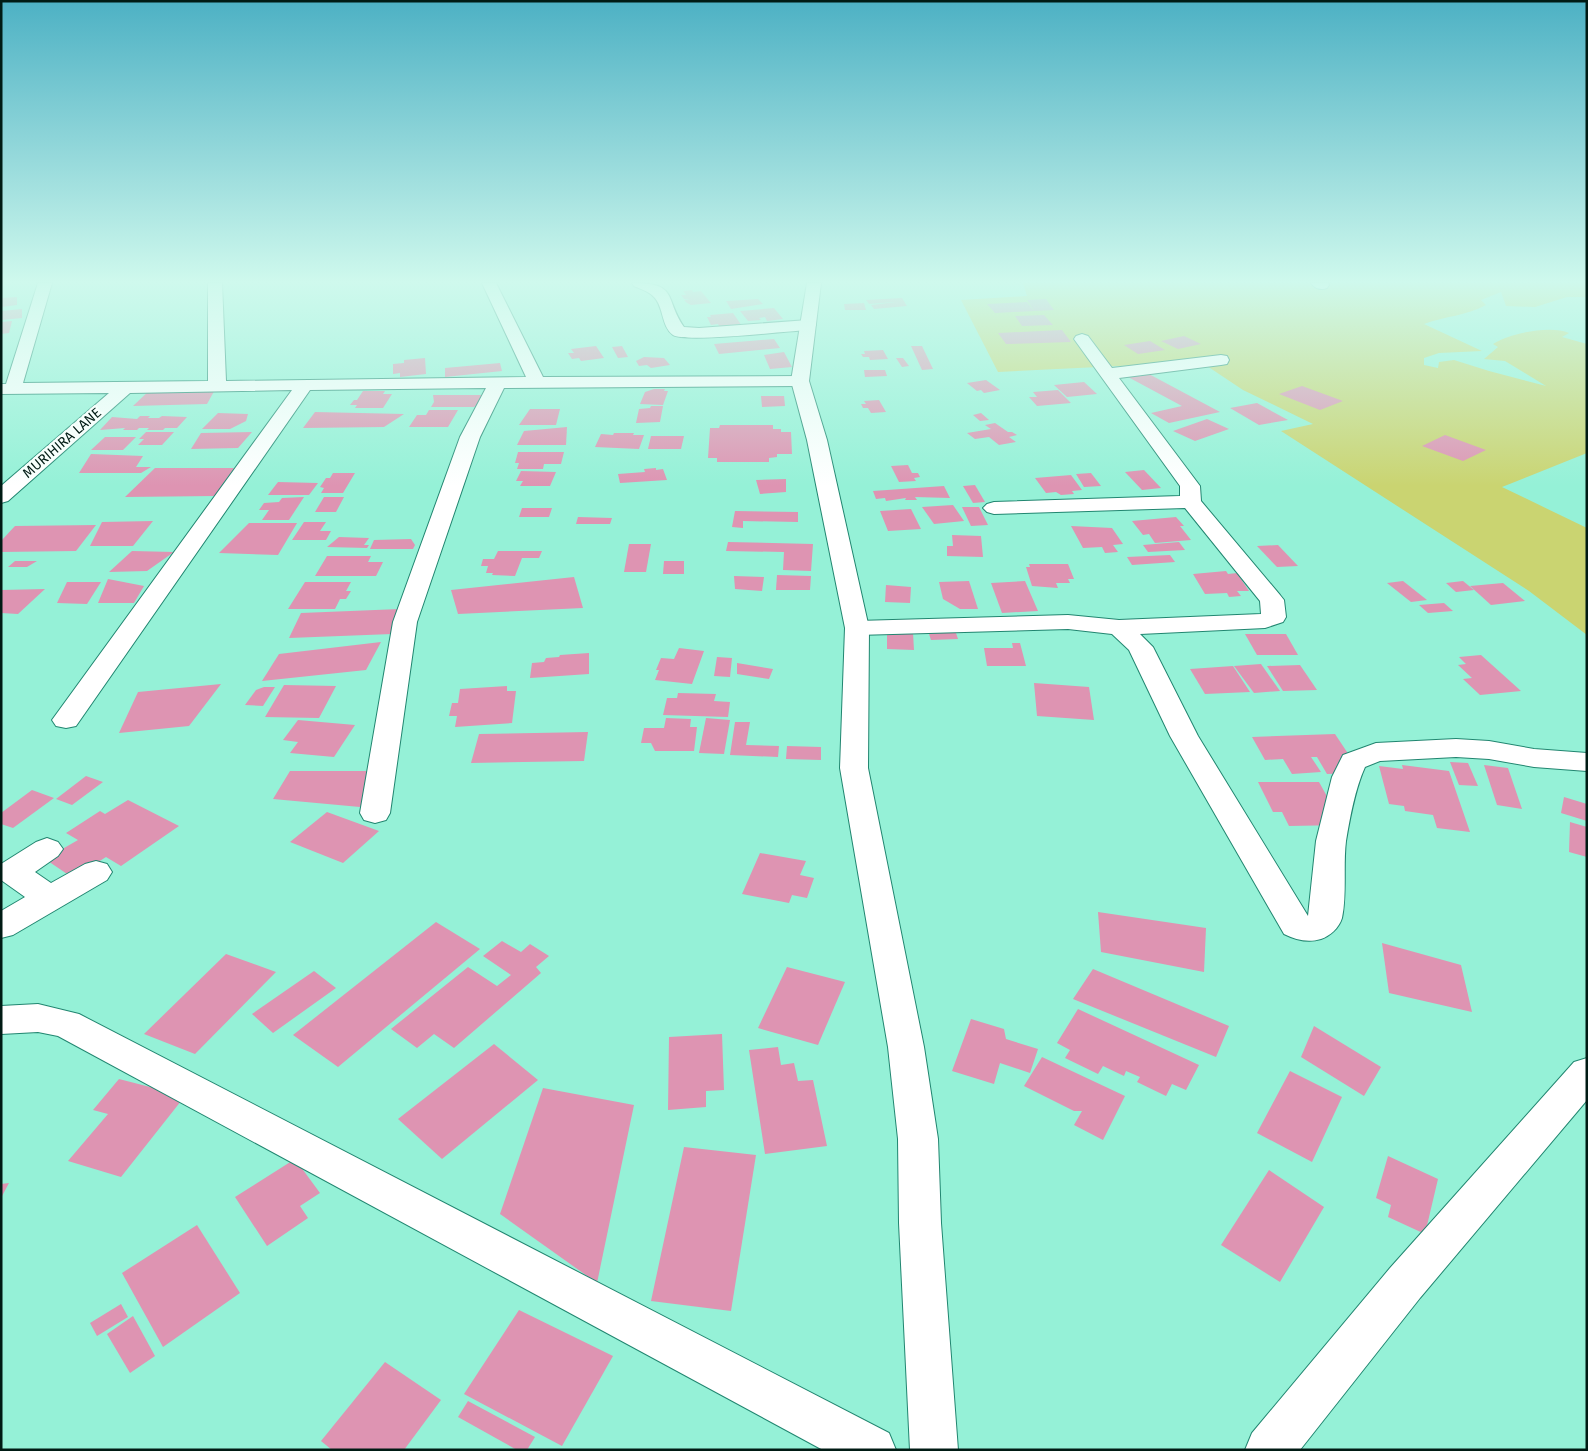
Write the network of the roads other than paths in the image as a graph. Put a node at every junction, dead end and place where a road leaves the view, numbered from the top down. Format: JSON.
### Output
{"nodes":[{"id":1,"x":20,"y":351,"type":"edge"},
{"id":2,"x":216,"y":351,"type":"edge"},
{"id":3,"x":522,"y":351,"type":"edge"},
{"id":4,"x":804,"y":351,"type":"edge"},
{"id":5,"x":1091,"y":351,"type":"edge"},
{"id":6,"x":1221,"y":360,"type":"dead end"},
{"id":7,"x":1107,"y":374,"type":"junction"},
{"id":8,"x":498,"y":382,"type":"junction"},
{"id":9,"x":537,"y":382,"type":"junction"},
{"id":10,"x":800,"y":382,"type":"junction"},
{"id":11,"x":217,"y":386,"type":"junction"},
{"id":12,"x":304,"y":386,"type":"junction"},
{"id":13,"x":7,"y":389,"type":"edge"},
{"id":14,"x":124,"y":389,"type":"junction"},
{"id":15,"x":1,"y":497,"type":"edge"},
{"id":16,"x":1192,"y":502,"type":"junction"},
{"id":17,"x":994,"y":508,"type":"dead end"},
{"id":18,"x":1119,"y":627,"type":"junction"},
{"id":19,"x":857,"y":628,"type":"junction"},
{"id":20,"x":66,"y":720,"type":"dead end"},
{"id":21,"x":1587,"y":762,"type":"edge"},
{"id":22,"x":375,"y":813,"type":"dead end"},
{"id":23,"x":47,"y":849,"type":"dead end"},
{"id":24,"x":96,"y":872,"type":"dead end"},
{"id":25,"x":50,"y":898,"type":"junction"},
{"id":26,"x":1,"y":926,"type":"edge"},
{"id":27,"x":1,"y":1020,"type":"edge"},
{"id":28,"x":1587,"y":1072,"type":"edge"},
{"id":29,"x":872,"y":1450,"type":"edge"},
{"id":30,"x":934,"y":1450,"type":"edge"},
{"id":31,"x":1269,"y":1450,"type":"edge"}],
"edges":[{"from":1,"to":13,"type":"street"},
{"from":2,"to":11,"type":"street"},
{"from":3,"to":9,"type":"street"},
{"from":4,"to":10,"type":"street"},
{"from":5,"to":7,"type":"street"},
{"from":6,"to":7,"type":"street"},
{"from":7,"to":16,"type":"street"},
{"from":8,"to":9,"type":"street"},
{"from":8,"to":12,"type":"street"},
{"from":8,"to":22,"type":"street"},
{"from":9,"to":10,"type":"street"},
{"from":10,"to":19,"type":"street"},
{"from":11,"to":12,"type":"street"},
{"from":11,"to":14,"type":"street"},
{"from":12,"to":20,"type":"street"},
{"from":13,"to":14,"type":"street"},
{"from":14,"to":15,"type":"street","name":"MURIHIRA LANE"},
{"from":16,"to":17,"type":"street"},
{"from":16,"to":18,"type":"street"},
{"from":18,"to":19,"type":"street"},
{"from":18,"to":21,"type":"street"},
{"from":19,"to":30,"type":"street"},
{"from":23,"to":25,"type":"street"},
{"from":24,"to":25,"type":"street"},
{"from":25,"to":26,"type":"street"},
{"from":27,"to":29,"type":"street"},
{"from":28,"to":31,"type":"street"}]}
